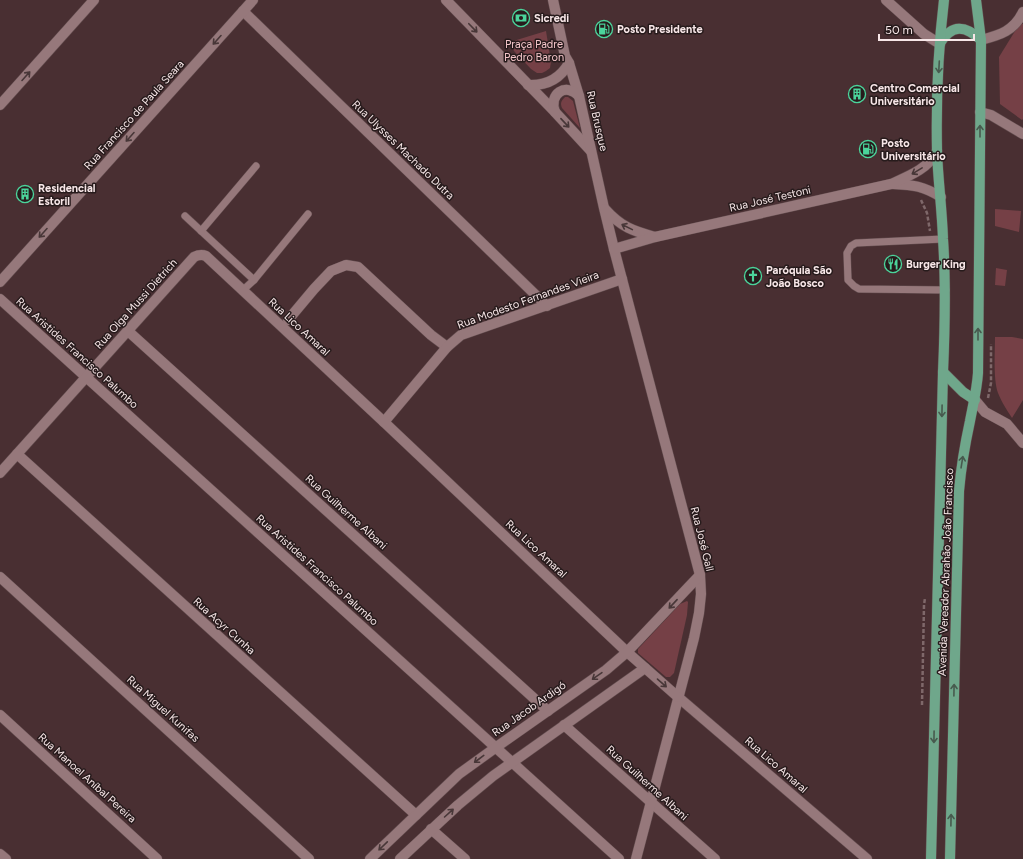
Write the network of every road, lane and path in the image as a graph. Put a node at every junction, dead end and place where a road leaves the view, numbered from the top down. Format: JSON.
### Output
{"nodes":[{"id":1,"x":94,"y":0,"type":"edge"},
{"id":2,"x":253,"y":0,"type":"edge"},
{"id":3,"x":446,"y":0,"type":"edge"},
{"id":4,"x":553,"y":0,"type":"edge"},
{"id":5,"x":886,"y":0,"type":"edge"},
{"id":6,"x":944,"y":0,"type":"edge"},
{"id":7,"x":976,"y":0,"type":"edge"},
{"id":8,"x":243,"y":11,"type":"junction"},
{"id":9,"x":1023,"y":12,"type":"edge"},
{"id":10,"x":981,"y":40,"type":"junction"},
{"id":11,"x":940,"y":44,"type":"junction"},
{"id":12,"x":569,"y":63,"type":"junction"},
{"id":13,"x":528,"y":85,"type":"junction"},
{"id":14,"x":579,"y":96,"type":"junction"},
{"id":15,"x":0,"y":105,"type":"edge"},
{"id":16,"x":555,"y":112,"type":"junction"},
{"id":17,"x":980,"y":112,"type":"junction"},
{"id":18,"x":1023,"y":134,"type":"edge"},
{"id":19,"x":591,"y":151,"type":"junction"},
{"id":20,"x":937,"y":151,"type":"junction"},
{"id":21,"x":256,"y":166,"type":"dead end"},
{"id":22,"x":891,"y":184,"type":"junction"},
{"id":23,"x":941,"y":197,"type":"junction"},
{"id":24,"x":604,"y":208,"type":"junction"},
{"id":25,"x":308,"y":214,"type":"dead end"},
{"id":26,"x":186,"y":216,"type":"dead end"},
{"id":27,"x":201,"y":231,"type":"junction"},
{"id":28,"x":655,"y":237,"type":"junction"},
{"id":29,"x":944,"y":239,"type":"junction"},
{"id":30,"x":614,"y":249,"type":"junction"},
{"id":31,"x":194,"y":257,"type":"joint"},
{"id":32,"x":254,"y":280,"type":"junction"},
{"id":33,"x":622,"y":280,"type":"junction"},
{"id":34,"x":0,"y":282,"type":"edge"},
{"id":35,"x":946,"y":290,"type":"junction"},
{"id":36,"x":242,"y":291,"type":"junction"},
{"id":37,"x":0,"y":299,"type":"edge"},
{"id":38,"x":547,"y":306,"type":"junction"},
{"id":39,"x":288,"y":320,"type":"dead end"},
{"id":40,"x":128,"y":331,"type":"junction"},
{"id":41,"x":447,"y":347,"type":"junction"},
{"id":42,"x":943,"y":372,"type":"junction"},
{"id":43,"x":86,"y":377,"type":"junction"},
{"id":44,"x":975,"y":400,"type":"junction"},
{"id":45,"x":384,"y":422,"type":"junction"},
{"id":46,"x":1023,"y":443,"type":"edge"},
{"id":47,"x":17,"y":454,"type":"junction"},
{"id":48,"x":0,"y":473,"type":"edge"},
{"id":49,"x":700,"y":575,"type":"junction"},
{"id":50,"x":0,"y":577,"type":"edge"},
{"id":51,"x":627,"y":652,"type":"junction"},
{"id":52,"x":645,"y":668,"type":"junction"},
{"id":53,"x":678,"y":697,"type":"junction"},
{"id":54,"x":548,"y":711,"type":"junction"},
{"id":55,"x":0,"y":715,"type":"edge"},
{"id":56,"x":564,"y":725,"type":"junction"},
{"id":57,"x":495,"y":748,"type":"junction"},
{"id":58,"x":511,"y":762,"type":"junction"},
{"id":59,"x":651,"y":803,"type":"junction"},
{"id":60,"x":416,"y":815,"type":"junction"},
{"id":61,"x":431,"y":829,"type":"junction"},
{"id":62,"x":0,"y":854,"type":"edge"},
{"id":63,"x":6,"y":859,"type":"edge"},
{"id":64,"x":158,"y":859,"type":"edge"},
{"id":65,"x":309,"y":859,"type":"edge"},
{"id":66,"x":370,"y":859,"type":"edge"},
{"id":67,"x":400,"y":859,"type":"edge"},
{"id":68,"x":465,"y":859,"type":"edge"},
{"id":69,"x":618,"y":859,"type":"edge"},
{"id":70,"x":636,"y":859,"type":"edge"},
{"id":71,"x":714,"y":859,"type":"edge"},
{"id":72,"x":867,"y":859,"type":"edge"},
{"id":73,"x":931,"y":859,"type":"edge"},
{"id":74,"x":950,"y":859,"type":"edge"}],
"edges":[{"from":15,"to":1,"type":"street","one_way":true},
{"from":2,"to":8,"type":"street","name":"Rua Francisco de Paula Seara"},
{"from":3,"to":13,"type":"street","one_way":true},
{"from":4,"to":12,"type":"street","name":"Rua Brusque"},
{"from":5,"to":11,"type":"street"},
{"from":6,"to":11,"type":"main road","name":"Avenida Vereador Abrahão João Francisco"},
{"from":7,"to":10,"type":"main road","name":"Avenida Vereador Abrahão João Francisco"},
{"from":8,"to":34,"type":"street","name":"Rua Francisco de Paula Seara","one_way":true},
{"from":8,"to":38,"type":"street","name":"Rua Ulysses Machado Dutra"},
{"from":9,"to":10,"type":"street"},
{"from":10,"to":11,"type":"main road"},
{"from":10,"to":17,"type":"main road","name":"Avenida Vereador Abrahão João Francisco"},
{"from":11,"to":20,"type":"main road","name":"Avenida Vereador Abrahão João Francisco","one_way":true},
{"from":12,"to":13,"type":"street"},
{"from":12,"to":14,"type":"street","name":"Rua Brusque"},
{"from":13,"to":16,"type":"street"},
{"from":14,"to":16,"type":"street"},
{"from":14,"to":19,"type":"street","name":"Rua Brusque"},
{"from":16,"to":19,"type":"street","one_way":true},
{"from":17,"to":18,"type":"street"},
{"from":44,"to":17,"type":"main road","name":"Avenida Vereador Abrahão João Francisco","one_way":true},
{"from":19,"to":24,"type":"street","name":"Rua Brusque"},
{"from":20,"to":22,"type":"street","name":"Rua José Testoni","one_way":true},
{"from":20,"to":23,"type":"main road","name":"Avenida Vereador Abrahão João Francisco"},
{"from":21,"to":27,"type":"lane"},
{"from":22,"to":23,"type":"street","name":"Rua José Testoni"},
{"from":22,"to":28,"type":"street","name":"Rua José Testoni"},
{"from":23,"to":29,"type":"main road","name":"Avenida Vereador Abrahão João Francisco"},
{"from":28,"to":24,"type":"street","name":"Rua José Testoni","one_way":true},
{"from":24,"to":30,"type":"street","name":"Rua Brusque"},
{"from":25,"to":32,"type":"lane"},
{"from":26,"to":27,"type":"lane"},
{"from":27,"to":32,"type":"lane"},
{"from":28,"to":30,"type":"street","name":"Rua José Testoni"},
{"from":29,"to":35,"type":"main road","name":"Avenida Vereador Abrahão João Francisco"},
{"from":29,"to":35,"type":"lane"},
{"from":30,"to":33,"type":"street","name":"Rua José Gall"},
{"from":31,"to":36,"type":"street","name":"Rua Lico Amaral"},
{"from":31,"to":40,"type":"street","name":"Rua Olga Mussi Dietrich"},
{"from":32,"to":36,"type":"lane"},
{"from":33,"to":38,"type":"street","name":"Rua Modesto Fernandes Vieira"},
{"from":33,"to":49,"type":"street","name":"Rua José Gall"},
{"from":35,"to":42,"type":"main road","name":"Avenida Vereador Abrahão João Francisco"},
{"from":36,"to":45,"type":"street","name":"Rua Lico Amaral"},
{"from":37,"to":43,"type":"street","name":"Rua Aristides Francisco Palumbo"},
{"from":38,"to":41,"type":"street","name":"Rua Modesto Fernandes Vieira"},
{"from":39,"to":41,"type":"street"},
{"from":40,"to":43,"type":"street","name":"Rua Olga Mussi Dietrich"},
{"from":40,"to":54,"type":"street","name":"Rua Guilherme Albani"},
{"from":41,"to":45,"type":"street","name":"Rua Modesto Fernandes Vieira"},
{"from":42,"to":44,"type":"main road"},
{"from":42,"to":73,"type":"main road","name":"Avenida Vereador Abrahão João Francisco","one_way":true},
{"from":43,"to":47,"type":"street","name":"Rua Olga Mussi Dietrich"},
{"from":43,"to":57,"type":"street","name":"Rua Aristides Francisco Palumbo"},
{"from":44,"to":46,"type":"street"},
{"from":74,"to":44,"type":"main road","name":"Avenida Vereador Abrahão João Francisco","one_way":true},
{"from":45,"to":51,"type":"street","name":"Rua Lico Amaral"},
{"from":47,"to":48,"type":"street","name":"Rua Olga Mussi Dietrich"},
{"from":47,"to":60,"type":"street","name":"Rua Acyr Cunha"},
{"from":49,"to":51,"type":"street","name":"Rua Jacob Ardigó","one_way":true},
{"from":49,"to":53,"type":"street","name":"Rua José Gall"},
{"from":50,"to":65,"type":"street","name":"Rua Miguel Kunifas"},
{"from":51,"to":52,"type":"street","name":"Rua Lico Amaral"},
{"from":51,"to":54,"type":"street","name":"Rua Jacob Ardigó","one_way":true},
{"from":52,"to":53,"type":"street","name":"Rua Lico Amaral","one_way":true},
{"from":52,"to":56,"type":"street"},
{"from":53,"to":59,"type":"street","name":"Rua José Gall"},
{"from":53,"to":72,"type":"street","name":"Rua Lico Amaral"},
{"from":54,"to":57,"type":"street","name":"Rua Jacob Ardigó"},
{"from":55,"to":64,"type":"street","name":"Rua Manoel Aníbal Pereira"},
{"from":56,"to":58,"type":"street"},
{"from":56,"to":59,"type":"street","name":"Rua Guilherme Albani"},
{"from":57,"to":58,"type":"street","name":"Rua Aristides Francisco Palumbo"},
{"from":57,"to":60,"type":"street","name":"Rua Jacob Ardigó","one_way":true},
{"from":61,"to":58,"type":"street","one_way":true},
{"from":58,"to":69,"type":"street","name":"Rua Aristides Francisco Palumbo"},
{"from":59,"to":70,"type":"street","name":"Rua José Gall"},
{"from":59,"to":71,"type":"street","name":"Rua Guilherme Albani"},
{"from":60,"to":66,"type":"street","name":"Rua Jacob Ardigó","one_way":true},
{"from":61,"to":67,"type":"street"},
{"from":61,"to":68,"type":"street"},
{"from":62,"to":63,"type":"street"}]}
